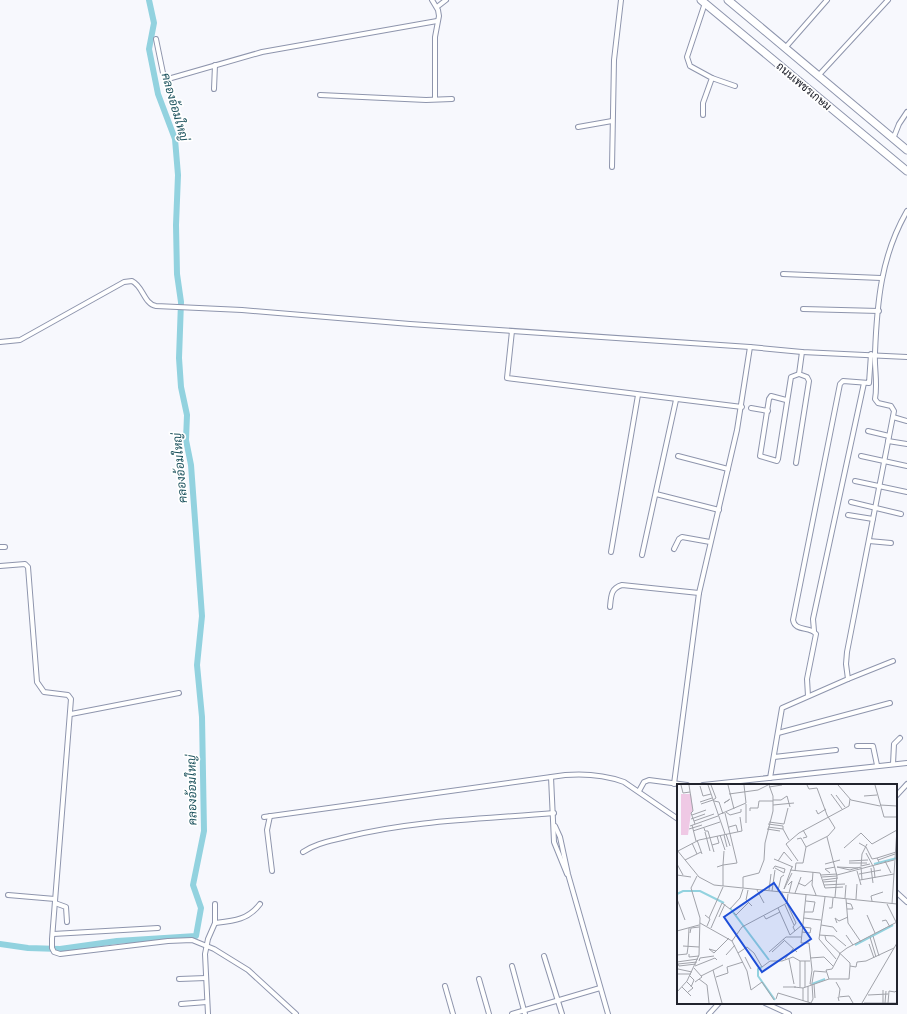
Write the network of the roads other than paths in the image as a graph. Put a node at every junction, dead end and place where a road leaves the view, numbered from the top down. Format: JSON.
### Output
{"nodes":[{"id":1,"x":432,"y":0,"type":"edge"},
{"id":2,"x":446,"y":0,"type":"edge"},
{"id":3,"x":622,"y":0,"type":"edge"},
{"id":4,"x":728,"y":0,"type":"edge"},
{"id":5,"x":827,"y":0,"type":"edge"},
{"id":6,"x":888,"y":0,"type":"edge"},
{"id":7,"x":703,"y":2,"type":"edge"},
{"id":8,"x":437,"y":7,"type":"junction"},
{"id":9,"x":438,"y":21,"type":"junction"},
{"id":10,"x":156,"y":39,"type":"dead end"},
{"id":11,"x":785,"y":48,"type":"junction"},
{"id":12,"x":215,"y":65,"type":"junction"},
{"id":13,"x":818,"y":76,"type":"junction"},
{"id":14,"x":712,"y":78,"type":"junction"},
{"id":15,"x":735,"y":86,"type":"dead end"},
{"id":16,"x":214,"y":88,"type":"dead end"},
{"id":17,"x":320,"y":95,"type":"dead end"},
{"id":18,"x":435,"y":99,"type":"junction"},
{"id":19,"x":452,"y":99,"type":"dead end"},
{"id":20,"x":907,"y":112,"type":"edge"},
{"id":21,"x":703,"y":114,"type":"dead end"},
{"id":22,"x":612,"y":121,"type":"junction"},
{"id":23,"x":578,"y":127,"type":"dead end"},
{"id":24,"x":893,"y":138,"type":"junction"},
{"id":25,"x":907,"y":150,"type":"edge"},
{"id":26,"x":612,"y":167,"type":"dead end"},
{"id":27,"x":907,"y":171,"type":"edge"},
{"id":28,"x":907,"y":212,"type":"edge"},
{"id":29,"x":783,"y":274,"type":"dead end"},
{"id":30,"x":881,"y":278,"type":"junction"},
{"id":31,"x":803,"y":309,"type":"dead end"},
{"id":32,"x":879,"y":311,"type":"junction"},
{"id":33,"x":512,"y":331,"type":"junction"},
{"id":34,"x":0,"y":342,"type":"edge"},
{"id":35,"x":750,"y":347,"type":"junction"},
{"id":36,"x":802,"y":352,"type":"junction"},
{"id":37,"x":873,"y":354,"type":"junction"},
{"id":38,"x":907,"y":357,"type":"edge"},
{"id":39,"x":799,"y":374,"type":"junction"},
{"id":40,"x":864,"y":382,"type":"junction"},
{"id":41,"x":638,"y":395,"type":"junction"},
{"id":42,"x":676,"y":400,"type":"junction"},
{"id":43,"x":786,"y":400,"type":"junction"},
{"id":44,"x":742,"y":407,"type":"junction"},
{"id":45,"x":751,"y":408,"type":"dead end"},
{"id":46,"x":768,"y":411,"type":"junction"},
{"id":47,"x":893,"y":418,"type":"junction"},
{"id":48,"x":907,"y":421,"type":"edge"},
{"id":49,"x":868,"y":431,"type":"dead end"},
{"id":50,"x":888,"y":438,"type":"junction"},
{"id":51,"x":907,"y":444,"type":"edge"},
{"id":52,"x":678,"y":456,"type":"dead end"},
{"id":53,"x":861,"y":456,"type":"dead end"},
{"id":54,"x":885,"y":462,"type":"junction"},
{"id":55,"x":796,"y":463,"type":"dead end"},
{"id":56,"x":907,"y":466,"type":"edge"},
{"id":57,"x":728,"y":469,"type":"junction"},
{"id":58,"x":855,"y":481,"type":"dead end"},
{"id":59,"x":879,"y":486,"type":"junction"},
{"id":60,"x":907,"y":492,"type":"edge"},
{"id":61,"x":656,"y":494,"type":"junction"},
{"id":62,"x":851,"y":502,"type":"dead end"},
{"id":63,"x":875,"y":507,"type":"junction"},
{"id":64,"x":719,"y":510,"type":"junction"},
{"id":65,"x":901,"y":514,"type":"dead end"},
{"id":66,"x":848,"y":515,"type":"dead end"},
{"id":67,"x":873,"y":519,"type":"junction"},
{"id":68,"x":869,"y":541,"type":"junction"},
{"id":69,"x":710,"y":542,"type":"junction"},
{"id":70,"x":891,"y":543,"type":"dead end"},
{"id":71,"x":0,"y":547,"type":"edge"},
{"id":72,"x":5,"y":547,"type":"dead end"},
{"id":73,"x":674,"y":550,"type":"dead end"},
{"id":74,"x":611,"y":552,"type":"dead end"},
{"id":75,"x":642,"y":555,"type":"dead end"},
{"id":76,"x":0,"y":566,"type":"edge"},
{"id":77,"x":699,"y":593,"type":"junction"},
{"id":78,"x":610,"y":607,"type":"dead end"},
{"id":79,"x":814,"y":631,"type":"junction"},
{"id":80,"x":893,"y":661,"type":"dead end"},
{"id":81,"x":848,"y":679,"type":"junction"},
{"id":82,"x":179,"y":693,"type":"dead end"},
{"id":83,"x":808,"y":696,"type":"junction"},
{"id":84,"x":890,"y":703,"type":"dead end"},
{"id":85,"x":71,"y":714,"type":"junction"},
{"id":86,"x":778,"y":733,"type":"junction"},
{"id":87,"x":900,"y":738,"type":"dead end"},
{"id":88,"x":857,"y":746,"type":"dead end"},
{"id":89,"x":836,"y":750,"type":"dead end"},
{"id":90,"x":774,"y":757,"type":"junction"},
{"id":91,"x":907,"y":763,"type":"edge"},
{"id":92,"x":893,"y":764,"type":"junction"},
{"id":93,"x":876,"y":766,"type":"junction"},
{"id":94,"x":552,"y":777,"type":"junction"},
{"id":95,"x":770,"y":778,"type":"junction"},
{"id":96,"x":674,"y":784,"type":"junction"},
{"id":97,"x":677,"y":784,"type":"edge"},
{"id":98,"x":713,"y":784,"type":"edge"},
{"id":99,"x":907,"y":784,"type":"edge"},
{"id":100,"x":902,"y":789,"type":"junction"},
{"id":101,"x":639,"y":791,"type":"junction"},
{"id":102,"x":907,"y":793,"type":"edge"},
{"id":103,"x":897,"y":795,"type":"edge"},
{"id":104,"x":554,"y":813,"type":"junction"},
{"id":105,"x":270,"y":816,"type":"junction"},
{"id":106,"x":264,"y":817,"type":"dead end"},
{"id":107,"x":677,"y":818,"type":"edge"},
{"id":108,"x":303,"y":852,"type":"dead end"},
{"id":109,"x":272,"y":871,"type":"dead end"},
{"id":110,"x":897,"y":893,"type":"edge"},
{"id":111,"x":8,"y":896,"type":"dead end"},
{"id":112,"x":55,"y":901,"type":"junction"},
{"id":113,"x":907,"y":902,"type":"edge"},
{"id":114,"x":215,"y":904,"type":"dead end"},
{"id":115,"x":260,"y":904,"type":"dead end"},
{"id":116,"x":67,"y":922,"type":"dead end"},
{"id":117,"x":215,"y":923,"type":"junction"},
{"id":118,"x":158,"y":928,"type":"dead end"},
{"id":119,"x":53,"y":934,"type":"junction"},
{"id":120,"x":206,"y":944,"type":"junction"},
{"id":121,"x":544,"y":956,"type":"dead end"},
{"id":122,"x":512,"y":966,"type":"dead end"},
{"id":123,"x":206,"y":978,"type":"junction"},
{"id":124,"x":179,"y":979,"type":"dead end"},
{"id":125,"x":479,"y":979,"type":"dead end"},
{"id":126,"x":445,"y":986,"type":"dead end"},
{"id":127,"x":600,"y":988,"type":"junction"},
{"id":128,"x":558,"y":1001,"type":"junction"},
{"id":129,"x":207,"y":1002,"type":"junction"},
{"id":130,"x":181,"y":1004,"type":"dead end"},
{"id":131,"x":718,"y":1004,"type":"edge"},
{"id":132,"x":767,"y":1004,"type":"edge"},
{"id":133,"x":525,"y":1012,"type":"edge"},
{"id":134,"x":208,"y":1014,"type":"edge"},
{"id":135,"x":296,"y":1014,"type":"edge"},
{"id":136,"x":453,"y":1014,"type":"edge"},
{"id":137,"x":489,"y":1014,"type":"edge"},
{"id":138,"x":512,"y":1014,"type":"edge"},
{"id":139,"x":562,"y":1014,"type":"edge"},
{"id":140,"x":608,"y":1014,"type":"edge"},
{"id":141,"x":709,"y":1014,"type":"edge"},
{"id":142,"x":789,"y":1014,"type":"edge"}],
"edges":[{"from":1,"to":8,"type":"street"},
{"from":2,"to":8,"type":"street"},
{"from":3,"to":22,"type":"street"},
{"from":4,"to":11,"type":"main road","name":"ถนนเพชรเกษม"},
{"from":5,"to":11,"type":"street"},
{"from":6,"to":13,"type":"street"},
{"from":7,"to":14,"type":"street"},
{"from":7,"to":27,"type":"main road","name":"ถนนเพชรเกษม"},
{"from":8,"to":9,"type":"street"},
{"from":9,"to":12,"type":"street"},
{"from":9,"to":18,"type":"street"},
{"from":10,"to":12,"type":"street"},
{"from":11,"to":13,"type":"main road","name":"ถนนเพชรเกษม"},
{"from":12,"to":16,"type":"street"},
{"from":13,"to":24,"type":"main road","name":"ถนนเพชรเกษม"},
{"from":14,"to":15,"type":"street"},
{"from":14,"to":21,"type":"street"},
{"from":17,"to":18,"type":"street"},
{"from":18,"to":19,"type":"street"},
{"from":20,"to":24,"type":"street"},
{"from":22,"to":23,"type":"street"},
{"from":22,"to":26,"type":"street"},
{"from":24,"to":25,"type":"main road","name":"ถนนเพชรเกษม"},
{"from":28,"to":30,"type":"street"},
{"from":29,"to":30,"type":"street"},
{"from":30,"to":32,"type":"street"},
{"from":31,"to":32,"type":"street"},
{"from":32,"to":37,"type":"street"},
{"from":33,"to":34,"type":"street"},
{"from":33,"to":35,"type":"street"},
{"from":33,"to":41,"type":"street"},
{"from":35,"to":36,"type":"street"},
{"from":35,"to":44,"type":"street"},
{"from":36,"to":37,"type":"street"},
{"from":36,"to":39,"type":"street"},
{"from":37,"to":38,"type":"street"},
{"from":37,"to":40,"type":"street"},
{"from":37,"to":47,"type":"street"},
{"from":39,"to":43,"type":"street"},
{"from":39,"to":55,"type":"street"},
{"from":40,"to":79,"type":"street"},
{"from":40,"to":79,"type":"street"},
{"from":41,"to":42,"type":"street"},
{"from":41,"to":74,"type":"street"},
{"from":42,"to":44,"type":"street"},
{"from":42,"to":61,"type":"street"},
{"from":43,"to":46,"type":"street"},
{"from":43,"to":46,"type":"street"},
{"from":44,"to":57,"type":"street"},
{"from":45,"to":46,"type":"street"},
{"from":47,"to":48,"type":"street"},
{"from":47,"to":50,"type":"street"},
{"from":49,"to":50,"type":"street"},
{"from":50,"to":51,"type":"street"},
{"from":50,"to":54,"type":"street"},
{"from":52,"to":57,"type":"street"},
{"from":53,"to":54,"type":"street"},
{"from":54,"to":56,"type":"street"},
{"from":54,"to":59,"type":"street"},
{"from":57,"to":64,"type":"street"},
{"from":58,"to":59,"type":"street"},
{"from":59,"to":60,"type":"street"},
{"from":59,"to":63,"type":"street"},
{"from":61,"to":64,"type":"street"},
{"from":61,"to":75,"type":"street"},
{"from":62,"to":63,"type":"street"},
{"from":63,"to":65,"type":"street"},
{"from":63,"to":67,"type":"street"},
{"from":64,"to":69,"type":"street"},
{"from":66,"to":67,"type":"street"},
{"from":67,"to":68,"type":"street"},
{"from":68,"to":70,"type":"street"},
{"from":68,"to":81,"type":"street"},
{"from":69,"to":73,"type":"street"},
{"from":69,"to":77,"type":"street"},
{"from":71,"to":72,"type":"street"},
{"from":76,"to":85,"type":"street"},
{"from":77,"to":78,"type":"street"},
{"from":77,"to":96,"type":"street"},
{"from":79,"to":83,"type":"street"},
{"from":80,"to":81,"type":"street"},
{"from":81,"to":83,"type":"street"},
{"from":82,"to":85,"type":"street"},
{"from":83,"to":86,"type":"street"},
{"from":84,"to":86,"type":"street"},
{"from":85,"to":112,"type":"street"},
{"from":86,"to":90,"type":"street"},
{"from":87,"to":92,"type":"street"},
{"from":88,"to":93,"type":"street"},
{"from":89,"to":90,"type":"street"},
{"from":90,"to":95,"type":"street"},
{"from":91,"to":92,"type":"street"},
{"from":92,"to":93,"type":"street"},
{"from":93,"to":95,"type":"street"},
{"from":94,"to":101,"type":"street"},
{"from":94,"to":104,"type":"street"},
{"from":94,"to":105,"type":"street"},
{"from":95,"to":98,"type":"street"},
{"from":96,"to":97,"type":"street"},
{"from":96,"to":101,"type":"street"},
{"from":99,"to":100,"type":"street"},
{"from":100,"to":102,"type":"street"},
{"from":100,"to":103,"type":"street"},
{"from":101,"to":107,"type":"street"},
{"from":104,"to":108,"type":"street"},
{"from":104,"to":127,"type":"street"},
{"from":105,"to":106,"type":"street"},
{"from":105,"to":109,"type":"street"},
{"from":110,"to":113,"type":"street"},
{"from":111,"to":112,"type":"street"},
{"from":112,"to":116,"type":"street"},
{"from":112,"to":119,"type":"street"},
{"from":114,"to":117,"type":"street"},
{"from":115,"to":117,"type":"street"},
{"from":117,"to":120,"type":"street"},
{"from":118,"to":119,"type":"street"},
{"from":119,"to":120,"type":"street"},
{"from":120,"to":123,"type":"street"},
{"from":120,"to":135,"type":"street"},
{"from":121,"to":128,"type":"street"},
{"from":122,"to":133,"type":"street"},
{"from":123,"to":124,"type":"street"},
{"from":123,"to":129,"type":"street"},
{"from":125,"to":137,"type":"street"},
{"from":126,"to":136,"type":"street"},
{"from":127,"to":128,"type":"street"},
{"from":127,"to":140,"type":"street"},
{"from":128,"to":133,"type":"street"},
{"from":128,"to":139,"type":"street"},
{"from":129,"to":130,"type":"street"},
{"from":129,"to":134,"type":"street"},
{"from":131,"to":141,"type":"street"},
{"from":132,"to":142,"type":"street"},
{"from":133,"to":138,"type":"street"}]}
